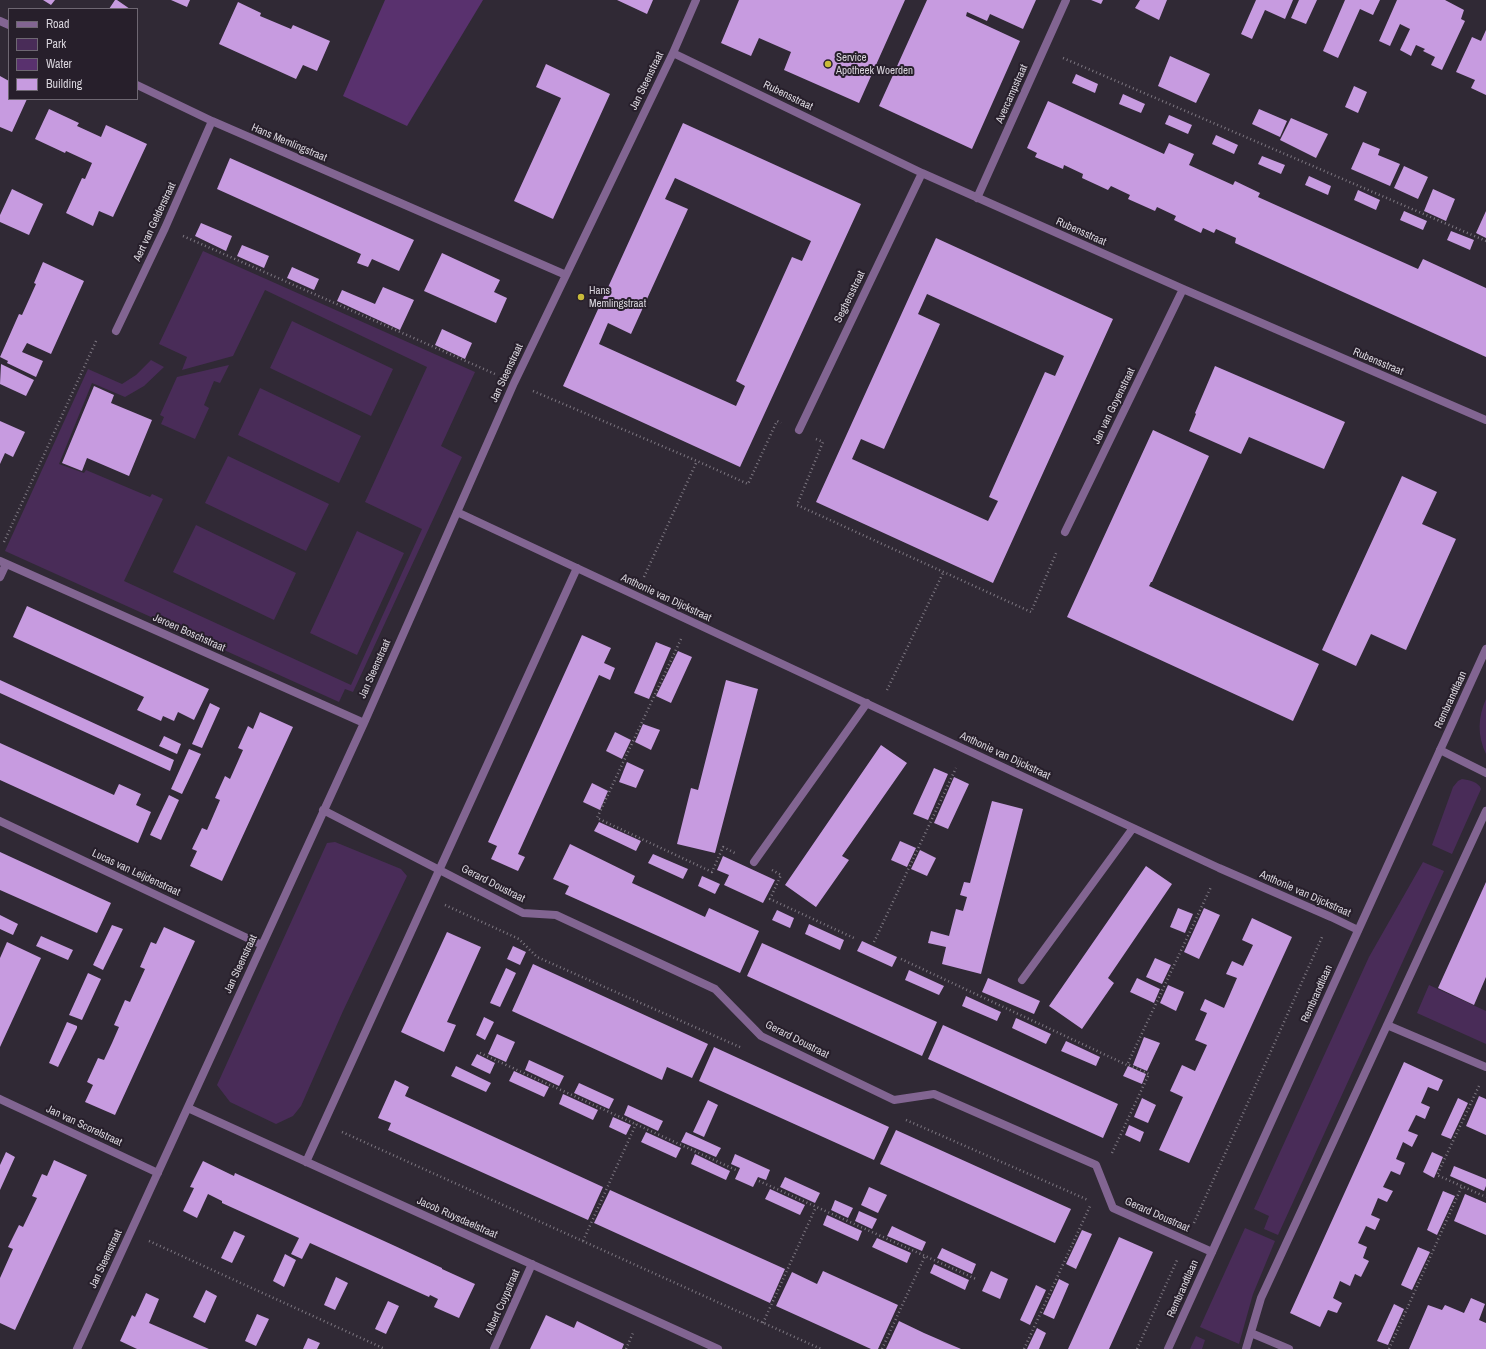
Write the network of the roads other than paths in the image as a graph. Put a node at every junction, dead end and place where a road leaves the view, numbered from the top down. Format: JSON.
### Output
{"nodes":[{"id":1,"x":696,"y":0,"type":"edge"},
{"id":2,"x":1066,"y":0,"type":"edge"},
{"id":3,"x":673,"y":53,"type":"junction"},
{"id":4,"x":138,"y":86,"type":"edge"},
{"id":5,"x":212,"y":121,"type":"junction"},
{"id":6,"x":922,"y":174,"type":"junction"},
{"id":7,"x":977,"y":198,"type":"junction"},
{"id":8,"x":566,"y":275,"type":"junction"},
{"id":9,"x":1183,"y":290,"type":"junction"},
{"id":10,"x":116,"y":331,"type":"road end"},
{"id":11,"x":1486,"y":420,"type":"edge"},
{"id":12,"x":799,"y":430,"type":"road end"},
{"id":13,"x":457,"y":512,"type":"junction"},
{"id":14,"x":1066,"y":532,"type":"road end"},
{"id":15,"x":3,"y":562,"type":"edge"},
{"id":16,"x":577,"y":568,"type":"junction"},
{"id":17,"x":0,"y":577,"type":"edge"},
{"id":18,"x":1486,"y":649,"type":"edge"},
{"id":19,"x":867,"y":703,"type":"junction"},
{"id":20,"x":364,"y":722,"type":"junction"},
{"id":21,"x":1440,"y":750,"type":"junction"},
{"id":22,"x":1486,"y":773,"type":"edge"},
{"id":23,"x":324,"y":810,"type":"junction"},
{"id":24,"x":1486,"y":811,"type":"edge"},
{"id":25,"x":0,"y":821,"type":"edge"},
{"id":26,"x":1133,"y":828,"type":"junction"},
{"id":27,"x":754,"y":862,"type":"road end"},
{"id":28,"x":439,"y":869,"type":"junction"},
{"id":29,"x":1358,"y":930,"type":"junction"},
{"id":30,"x":262,"y":944,"type":"junction"},
{"id":31,"x":1022,"y":980,"type":"dead end"},
{"id":32,"x":1387,"y":1025,"type":"junction"},
{"id":33,"x":1486,"y":1067,"type":"edge"},
{"id":34,"x":0,"y":1099,"type":"edge"},
{"id":35,"x":188,"y":1108,"type":"junction"},
{"id":36,"x":306,"y":1162,"type":"junction"},
{"id":37,"x":158,"y":1173,"type":"junction"},
{"id":38,"x":1212,"y":1252,"type":"junction"},
{"id":39,"x":532,"y":1264,"type":"junction"},
{"id":40,"x":1252,"y":1333,"type":"junction"},
{"id":41,"x":77,"y":1349,"type":"edge"},
{"id":42,"x":494,"y":1349,"type":"edge"},
{"id":43,"x":718,"y":1349,"type":"edge"},
{"id":44,"x":1168,"y":1349,"type":"edge"},
{"id":45,"x":1246,"y":1349,"type":"edge"},
{"id":46,"x":1288,"y":1349,"type":"edge"}],
"edges":[{"from":1,"to":3,"type":"street","name":"Jan Steenstraat"},
{"from":2,"to":7,"type":"street","name":"Avercampstraat"},
{"from":3,"to":6,"type":"street","name":"Rubensstraat"},
{"from":3,"to":8,"type":"street","name":"Jan Steenstraat"},
{"from":4,"to":5,"type":"street","name":"Hans Memlingstraat"},
{"from":5,"to":8,"type":"street","name":"Hans Memlingstraat"},
{"from":5,"to":10,"type":"street","name":"Aert van Gelderstraat"},
{"from":6,"to":7,"type":"street","name":"Rubensstraat"},
{"from":6,"to":12,"type":"street","name":"Seghersstraat"},
{"from":7,"to":9,"type":"street","name":"Rubensstraat"},
{"from":8,"to":13,"type":"street","name":"Jan Steenstraat"},
{"from":9,"to":11,"type":"street","name":"Rubensstraat"},
{"from":9,"to":14,"type":"street","name":"Jan van Goyenstraat"},
{"from":13,"to":16,"type":"street","name":"Anthonie van Dijckstraat"},
{"from":13,"to":20,"type":"street","name":"Jan Steenstraat"},
{"from":15,"to":17,"type":"street"},
{"from":15,"to":20,"type":"street","name":"Jeroen Boschstraat"},
{"from":16,"to":19,"type":"street","name":"Anthonie van Dijckstraat"},
{"from":16,"to":28,"type":"street"},
{"from":18,"to":21,"type":"street","name":"Rembrandtlaan"},
{"from":19,"to":26,"type":"street","name":"Anthonie van Dijckstraat"},
{"from":19,"to":27,"type":"street"},
{"from":20,"to":23,"type":"street","name":"Jan Steenstraat"},
{"from":21,"to":22,"type":"street"},
{"from":21,"to":29,"type":"street","name":"Rembrandtlaan"},
{"from":23,"to":28,"type":"street","name":"Gerard Doustraat"},
{"from":23,"to":30,"type":"street","name":"Jan Steenstraat"},
{"from":24,"to":32,"type":"street"},
{"from":25,"to":30,"type":"street","name":"Lucas van Leijdenstraat"},
{"from":26,"to":29,"type":"street","name":"Anthonie van Dijckstraat"},
{"from":26,"to":31,"type":"street"},
{"from":28,"to":36,"type":"street"},
{"from":28,"to":38,"type":"street","name":"Gerard Doustraat"},
{"from":29,"to":38,"type":"street","name":"Rembrandtlaan"},
{"from":30,"to":35,"type":"street","name":"Jan Steenstraat"},
{"from":32,"to":33,"type":"street"},
{"from":32,"to":40,"type":"street"},
{"from":34,"to":37,"type":"street","name":"Jan van Scorelstraat"},
{"from":35,"to":36,"type":"street","name":"Jacob Ruysdaelstraat"},
{"from":35,"to":37,"type":"street","name":"Jan Steenstraat"},
{"from":36,"to":39,"type":"street","name":"Jacob Ruysdaelstraat"},
{"from":37,"to":41,"type":"street","name":"Jan Steenstraat"},
{"from":38,"to":44,"type":"street","name":"Rembrandtlaan"},
{"from":39,"to":42,"type":"street","name":"Albert Cuypstraat"},
{"from":39,"to":43,"type":"street","name":"Jacob Ruysdaelstraat"},
{"from":40,"to":45,"type":"street"},
{"from":40,"to":46,"type":"street"}]}
